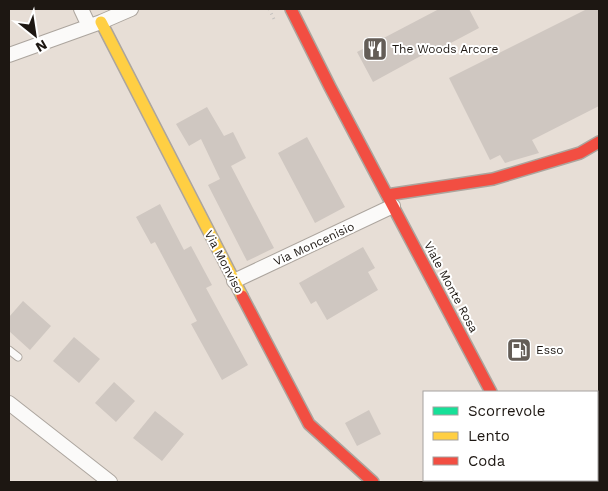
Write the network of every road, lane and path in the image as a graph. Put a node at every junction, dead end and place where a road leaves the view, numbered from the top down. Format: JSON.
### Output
{"nodes":[{"id":1,"x":81,"y":9,"type":"edge"},
{"id":2,"x":131,"y":9,"type":"edge"},
{"id":3,"x":291,"y":9,"type":"edge"},
{"id":4,"x":95,"y":24,"type":"junction"},
{"id":5,"x":9,"y":55,"type":"edge"},
{"id":6,"x":599,"y":142,"type":"edge"},
{"id":7,"x":390,"y":201,"type":"junction"},
{"id":8,"x":234,"y":281,"type":"junction"},
{"id":9,"x":9,"y":350,"type":"edge"},
{"id":10,"x":18,"y":357,"type":"dead end"},
{"id":11,"x":490,"y":391,"type":"edge"},
{"id":12,"x":9,"y":403,"type":"edge"},
{"id":13,"x":110,"y":482,"type":"edge"},
{"id":14,"x":373,"y":482,"type":"edge"}],
"edges":[{"from":1,"to":4,"type":"street","name":"Via Monviso"},
{"from":2,"to":4,"type":"street"},
{"from":3,"to":7,"type":"street","name":"Viale Monte Rosa"},
{"from":4,"to":5,"type":"street"},
{"from":4,"to":8,"type":"street","name":"Via Monviso"},
{"from":6,"to":7,"type":"street"},
{"from":7,"to":8,"type":"street","name":"Via Moncenisio"},
{"from":7,"to":11,"type":"street","name":"Viale Monte Rosa"},
{"from":8,"to":14,"type":"street","name":"Via Monviso"},
{"from":9,"to":10,"type":"lane"},
{"from":12,"to":13,"type":"street"}]}
